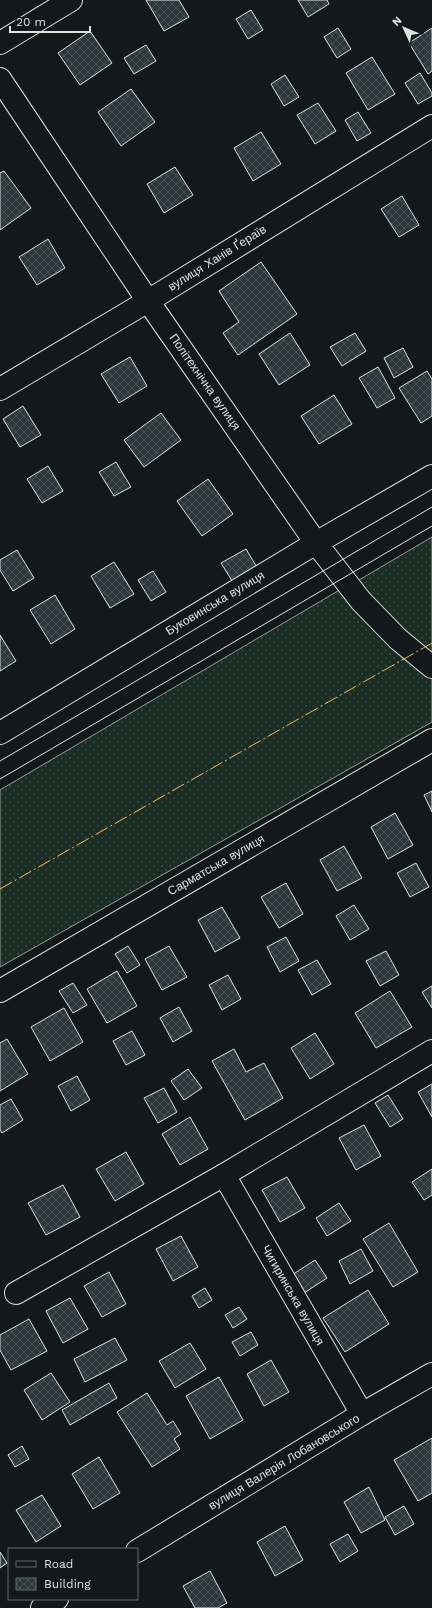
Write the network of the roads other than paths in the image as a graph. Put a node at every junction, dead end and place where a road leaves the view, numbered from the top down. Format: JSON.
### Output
{"nodes":[{"id":1,"x":71,"y":0,"type":"edge"},
{"id":2,"x":0,"y":43,"type":"edge"},
{"id":3,"x":0,"y":80,"type":"edge"},
{"id":4,"x":432,"y":126,"type":"edge"},
{"id":5,"x":148,"y":301,"type":"junction"},
{"id":6,"x":0,"y":389,"type":"edge"},
{"id":7,"x":432,"y":476,"type":"edge"},
{"id":8,"x":316,"y":543,"type":"junction"},
{"id":9,"x":432,"y":667,"type":"edge"},
{"id":10,"x":0,"y":733,"type":"edge"},
{"id":11,"x":432,"y":740,"type":"edge"},
{"id":12,"x":0,"y":991,"type":"edge"},
{"id":13,"x":432,"y":1051,"type":"edge"},
{"id":14,"x":224,"y":1175,"type":"junction"},
{"id":15,"x":16,"y":1292,"type":"dead end"},
{"id":16,"x":432,"y":1374,"type":"edge"},
{"id":17,"x":362,"y":1414,"type":"junction"},
{"id":18,"x":138,"y":1550,"type":"edge"},
{"id":19,"x":55,"y":1600,"type":"edge"},
{"id":20,"x":42,"y":1608,"type":"edge"}],
"edges":[{"from":1,"to":2,"type":"street"},
{"from":3,"to":5,"type":"street","name":"Політехнічна вулиця"},
{"from":4,"to":5,"type":"street","name":"вулиця Ханів Ґераїв"},
{"from":5,"to":6,"type":"street","name":"вулиця Ханів Ґераїв"},
{"from":5,"to":8,"type":"street","name":"Політехнічна вулиця"},
{"from":7,"to":8,"type":"street","name":"Буковинська вулиця"},
{"from":8,"to":9,"type":"street","name":"Політехнічна вулиця"},
{"from":8,"to":10,"type":"street","name":"Буковинська вулиця"},
{"from":11,"to":12,"type":"street","name":"Сарматська вулиця"},
{"from":13,"to":14,"type":"street"},
{"from":14,"to":15,"type":"street"},
{"from":14,"to":17,"type":"street","name":"Чигиринська вулиця"},
{"from":16,"to":17,"type":"street","name":"вулиця Валерія Лобановського"},
{"from":17,"to":18,"type":"street","name":"вулиця Валерія Лобановського"},
{"from":19,"to":20,"type":"street"}]}
